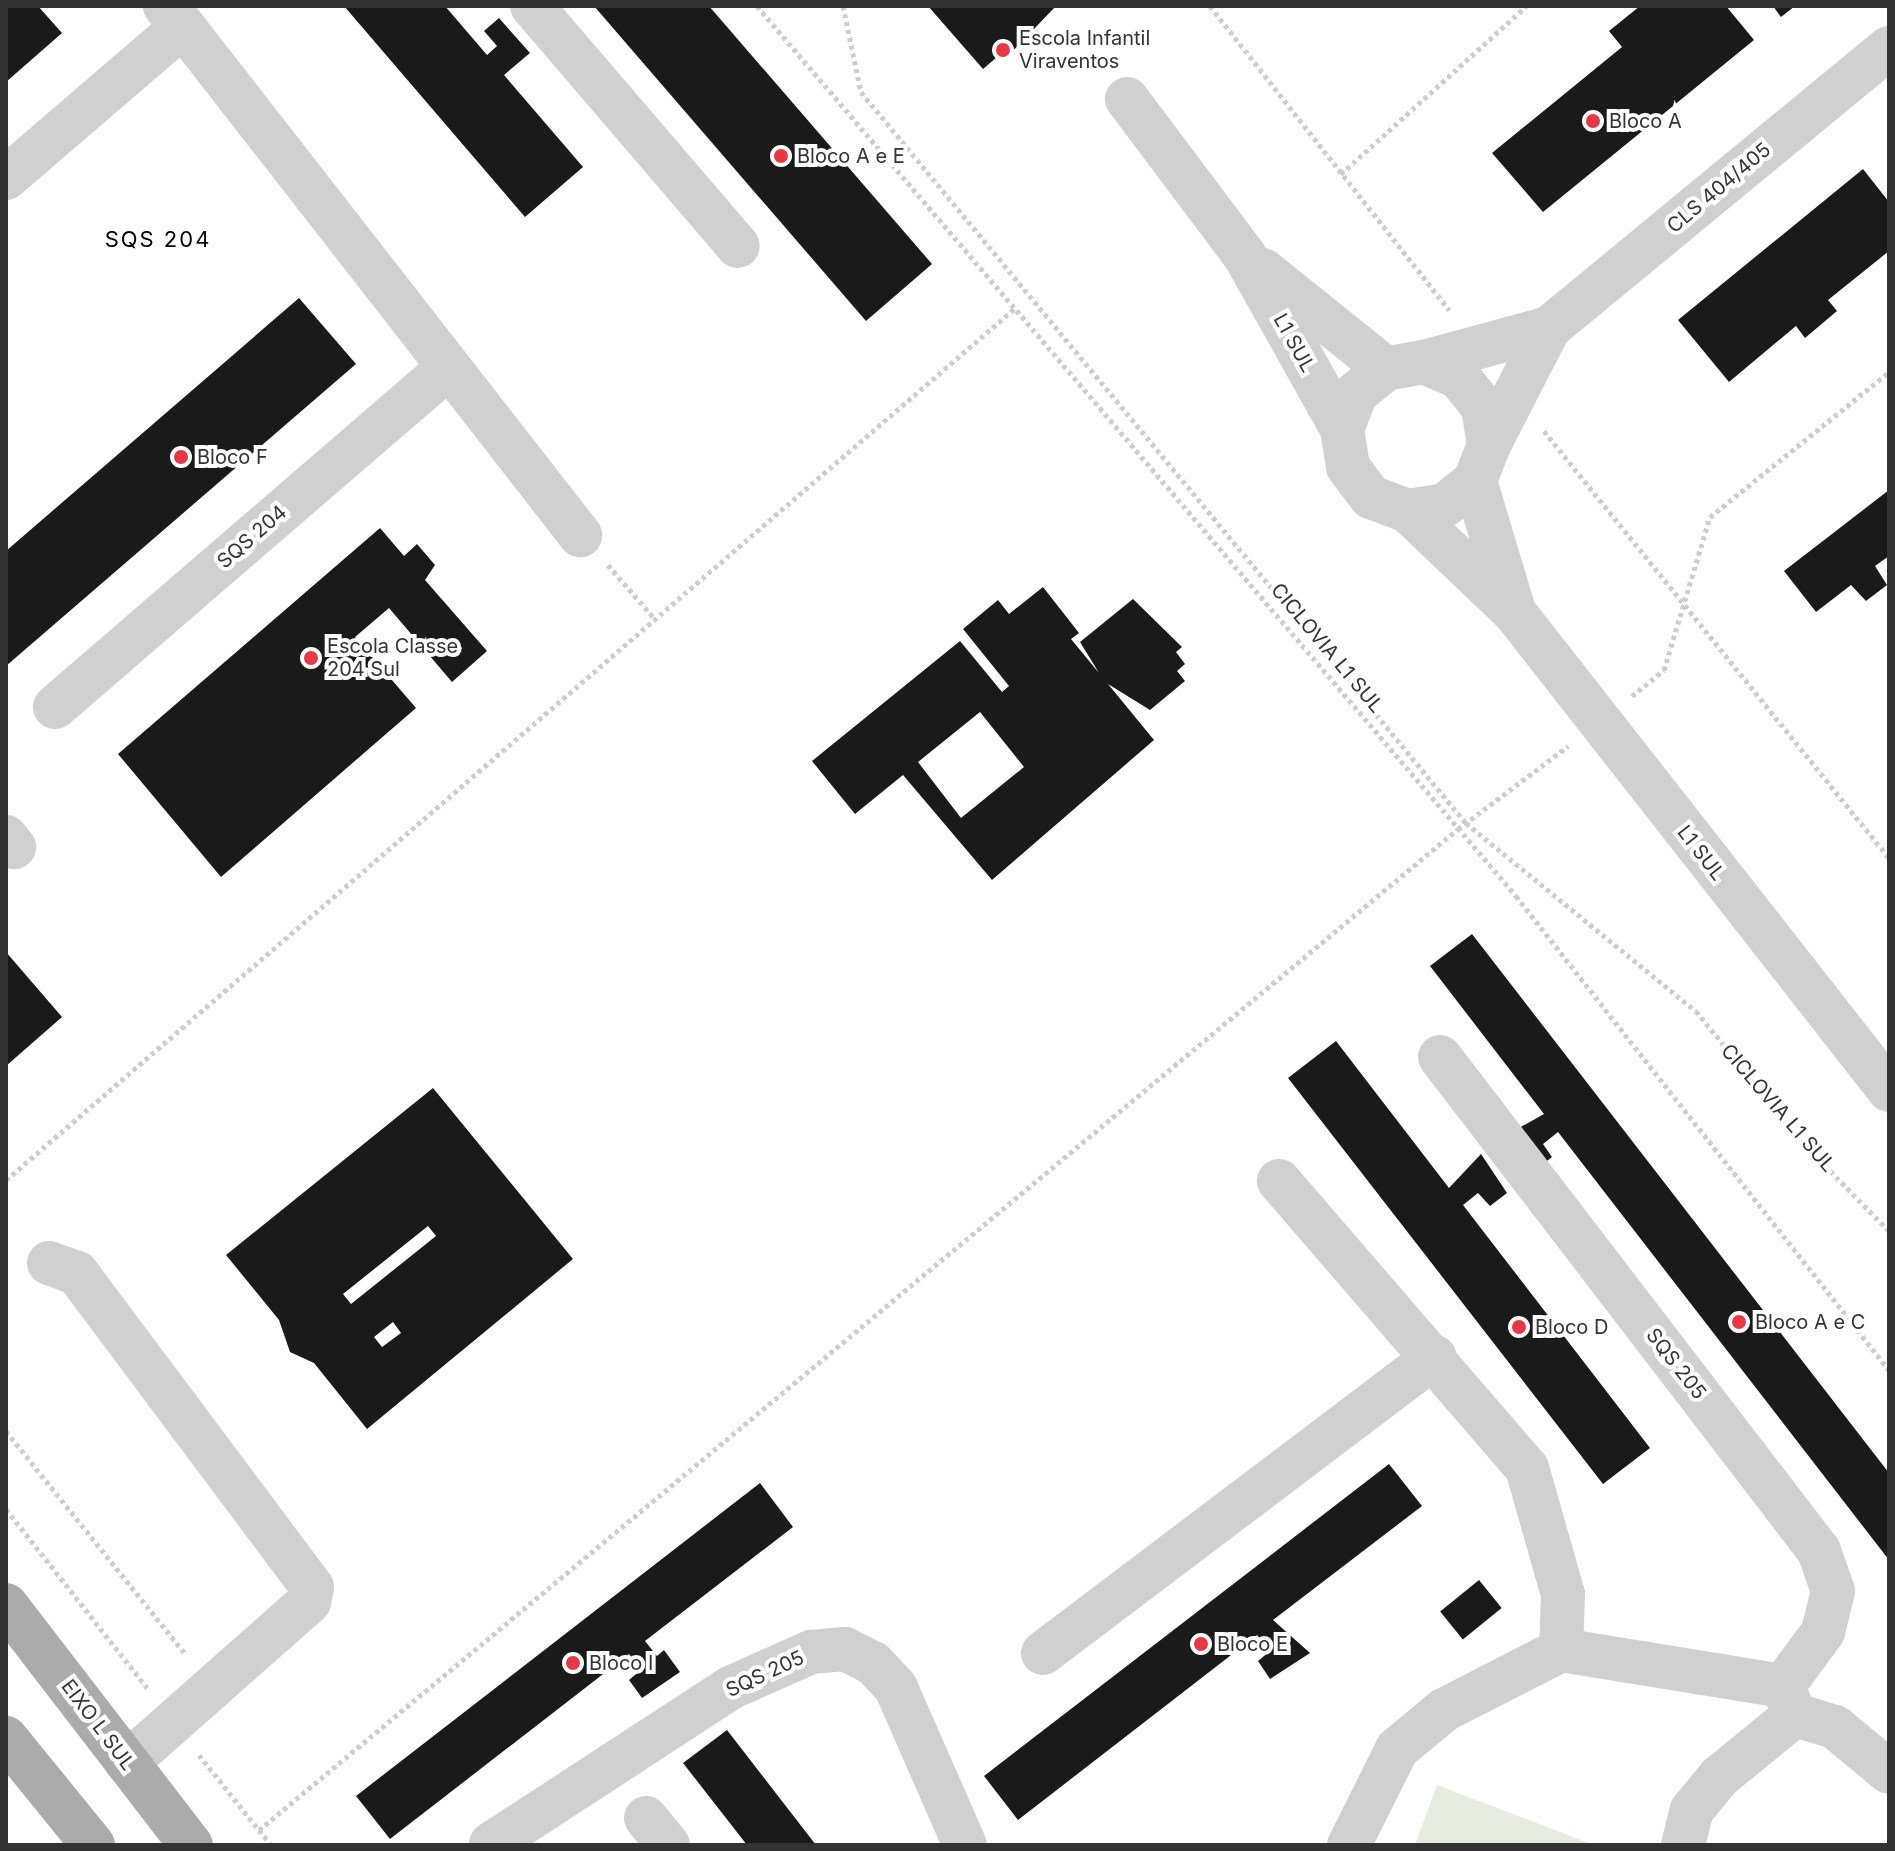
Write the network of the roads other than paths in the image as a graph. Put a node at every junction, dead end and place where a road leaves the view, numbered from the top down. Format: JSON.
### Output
{"nodes":[{"id":1,"x":532,"y":6,"type":"edge"},
{"id":2,"x":174,"y":16,"type":"edge"},
{"id":3,"x":1889,"y":48,"type":"edge"},
{"id":4,"x":1127,"y":99,"type":"dead end"},
{"id":5,"x":6,"y":178,"type":"edge"},
{"id":6,"x":738,"y":246,"type":"dead end"},
{"id":7,"x":1245,"y":256,"type":"junction"},
{"id":8,"x":1549,"y":328,"type":"junction"},
{"id":9,"x":1405,"y":366,"type":"junction"},
{"id":10,"x":449,"y":367,"type":"junction"},
{"id":11,"x":1342,"y":429,"type":"junction"},
{"id":12,"x":1482,"y":463,"type":"junction"},
{"id":13,"x":1408,"y":511,"type":"junction"},
{"id":14,"x":580,"y":535,"type":"road end"},
{"id":15,"x":1515,"y":613,"type":"junction"},
{"id":16,"x":55,"y":707,"type":"dead end"},
{"id":17,"x":1440,"y":1057,"type":"dead end"},
{"id":18,"x":1889,"y":1090,"type":"edge"},
{"id":19,"x":1279,"y":1181,"type":"dead end"},
{"id":20,"x":49,"y":1263,"type":"dead end"},
{"id":21,"x":1435,"y":1357,"type":"junction"},
{"id":22,"x":6,"y":1605,"type":"edge"},
{"id":23,"x":1561,"y":1650,"type":"junction"},
{"id":24,"x":1043,"y":1653,"type":"dead end"},
{"id":25,"x":1789,"y":1700,"type":"junction"},
{"id":26,"x":6,"y":1738,"type":"edge"},
{"id":27,"x":127,"y":1763,"type":"junction"},
{"id":28,"x":1889,"y":1772,"type":"edge"},
{"id":29,"x":491,"y":1844,"type":"edge"},
{"id":30,"x":93,"y":1845,"type":"edge"},
{"id":31,"x":191,"y":1845,"type":"edge"},
{"id":32,"x":965,"y":1845,"type":"edge"},
{"id":33,"x":1349,"y":1845,"type":"edge"},
{"id":34,"x":1683,"y":1845,"type":"edge"}],
"edges":[{"from":1,"to":6,"type":"street"},
{"from":2,"to":5,"type":"street"},
{"from":2,"to":10,"type":"street"},
{"from":3,"to":8,"type":"street","name":"CLS 404/405"},
{"from":4,"to":7,"type":"street","name":"L1 SUL"},
{"from":7,"to":9,"type":"street","name":"L1 SUL"},
{"from":7,"to":11,"type":"street","name":"L1 SUL"},
{"from":8,"to":9,"type":"street","name":"CLS 404/405"},
{"from":8,"to":12,"type":"street","name":"CLS 404/405"},
{"from":9,"to":11,"type":"street"},
{"from":9,"to":12,"type":"street"},
{"from":10,"to":14,"type":"street"},
{"from":10,"to":16,"type":"street","name":"SQS 204"},
{"from":11,"to":13,"type":"street"},
{"from":12,"to":13,"type":"street"},
{"from":12,"to":15,"type":"street","name":"L1 SUL"},
{"from":13,"to":15,"type":"street","name":"L1 SUL"},
{"from":15,"to":18,"type":"street","name":"L1 SUL"},
{"from":17,"to":25,"type":"street","name":"SQS 205"},
{"from":19,"to":21,"type":"street"},
{"from":20,"to":27,"type":"street"},
{"from":21,"to":23,"type":"street"},
{"from":21,"to":24,"type":"street"},
{"from":22,"to":27,"type":"main road","name":"EIXO L SUL"},
{"from":23,"to":25,"type":"street"},
{"from":23,"to":33,"type":"street"},
{"from":25,"to":28,"type":"street"},
{"from":25,"to":34,"type":"street","name":"SQS 205"},
{"from":26,"to":30,"type":"main road"},
{"from":27,"to":31,"type":"main road","name":"EIXO L SUL"},
{"from":29,"to":32,"type":"street","name":"SQS 205"}]}
